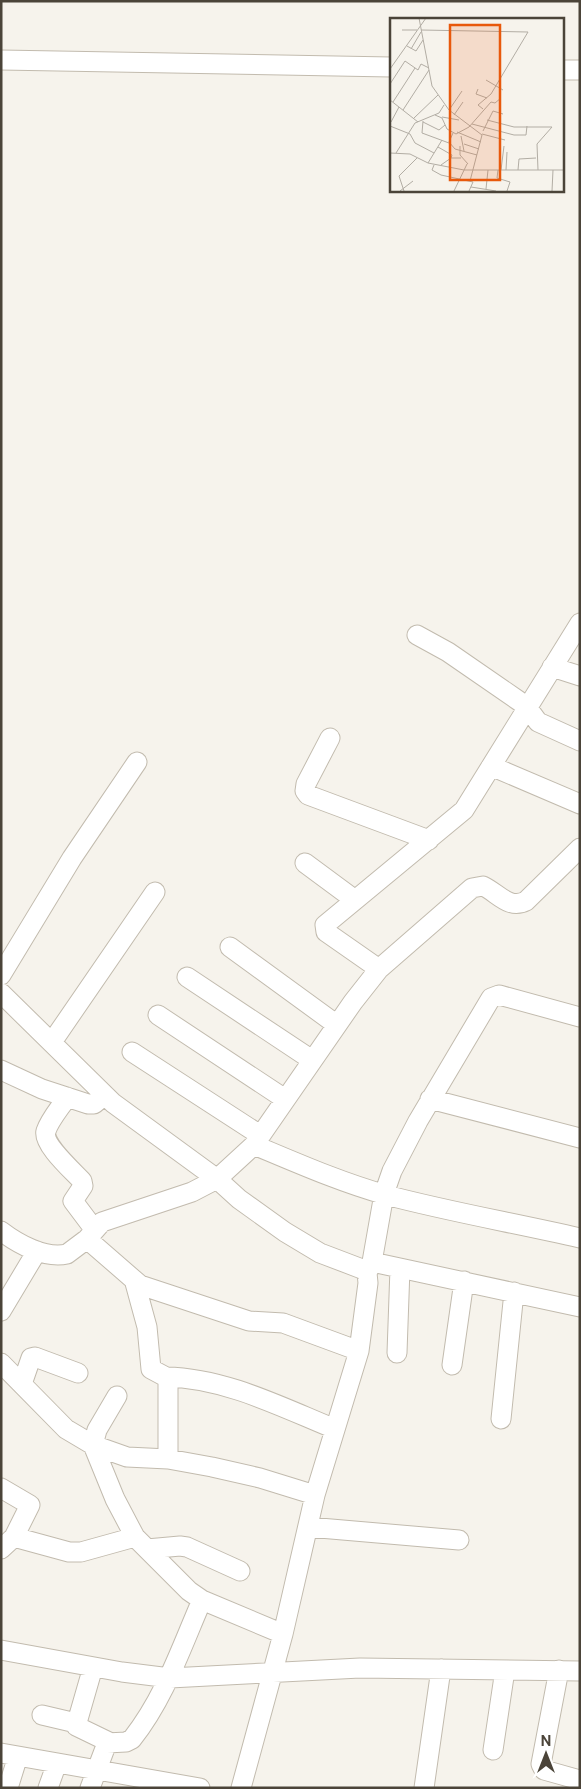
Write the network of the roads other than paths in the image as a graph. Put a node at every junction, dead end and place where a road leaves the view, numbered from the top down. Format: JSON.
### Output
{"nodes":[{"id":1,"x":1,"y":60,"type":"edge"},
{"id":2,"x":390,"y":67,"type":"edge"},
{"id":3,"x":564,"y":70,"type":"edge"},
{"id":4,"x":580,"y":70,"type":"edge"},
{"id":5,"x":580,"y":623,"type":"edge"},
{"id":6,"x":417,"y":635,"type":"dead end"},
{"id":7,"x":574,"y":641,"type":"edge"},
{"id":8,"x":552,"y":667,"type":"junction"},
{"id":9,"x":580,"y":676,"type":"edge"},
{"id":10,"x":527,"y":707,"type":"junction"},
{"id":11,"x":330,"y":738,"type":"dead end"},
{"id":12,"x":580,"y":741,"type":"edge"},
{"id":13,"x":137,"y":762,"type":"dead end"},
{"id":14,"x":491,"y":766,"type":"junction"},
{"id":15,"x":580,"y":804,"type":"edge"},
{"id":16,"x":429,"y":840,"type":"junction"},
{"id":17,"x":580,"y":848,"type":"edge"},
{"id":18,"x":306,"y":863,"type":"dead end"},
{"id":19,"x":155,"y":892,"type":"dead end"},
{"id":20,"x":355,"y":900,"type":"junction"},
{"id":21,"x":230,"y":947,"type":"dead end"},
{"id":22,"x":378,"y":969,"type":"junction"},
{"id":23,"x":1,"y":975,"type":"edge"},
{"id":24,"x":187,"y":977,"type":"dead end"},
{"id":25,"x":1,"y":993,"type":"edge"},
{"id":26,"x":158,"y":1015,"type":"dead end"},
{"id":27,"x":580,"y":1017,"type":"edge"},
{"id":28,"x":337,"y":1024,"type":"junction"},
{"id":29,"x":52,"y":1042,"type":"junction"},
{"id":30,"x":132,"y":1052,"type":"dead end"},
{"id":31,"x":312,"y":1060,"type":"junction"},
{"id":32,"x":1,"y":1070,"type":"edge"},
{"id":33,"x":105,"y":1095,"type":"junction"},
{"id":34,"x":68,"y":1097,"type":"junction"},
{"id":35,"x":285,"y":1099,"type":"junction"},
{"id":36,"x":430,"y":1100,"type":"junction"},
{"id":37,"x":580,"y":1138,"type":"edge"},
{"id":38,"x":257,"y":1140,"type":"junction"},
{"id":39,"x":217,"y":1179,"type":"junction"},
{"id":40,"x":384,"y":1194,"type":"junction"},
{"id":41,"x":1,"y":1231,"type":"edge"},
{"id":42,"x":91,"y":1234,"type":"junction"},
{"id":43,"x":580,"y":1238,"type":"edge"},
{"id":44,"x":37,"y":1251,"type":"junction"},
{"id":45,"x":370,"y":1267,"type":"junction"},
{"id":46,"x":400,"y":1268,"type":"junction"},
{"id":47,"x":464,"y":1281,"type":"junction"},
{"id":48,"x":135,"y":1283,"type":"junction"},
{"id":49,"x":514,"y":1292,"type":"junction"},
{"id":50,"x":580,"y":1307,"type":"edge"},
{"id":51,"x":1,"y":1311,"type":"edge"},
{"id":52,"x":359,"y":1351,"type":"junction"},
{"id":53,"x":398,"y":1352,"type":"dead end"},
{"id":54,"x":452,"y":1365,"type":"dead end"},
{"id":55,"x":2,"y":1367,"type":"edge"},
{"id":56,"x":78,"y":1373,"type":"dead end"},
{"id":57,"x":166,"y":1377,"type":"junction"},
{"id":58,"x":22,"y":1384,"type":"junction"},
{"id":59,"x":118,"y":1396,"type":"dead end"},
{"id":60,"x":500,"y":1419,"type":"dead end"},
{"id":61,"x":335,"y":1428,"type":"junction"},
{"id":62,"x":93,"y":1445,"type":"junction"},
{"id":63,"x":168,"y":1459,"type":"junction"},
{"id":64,"x":1,"y":1488,"type":"edge"},
{"id":65,"x":315,"y":1495,"type":"junction"},
{"id":66,"x":308,"y":1527,"type":"junction"},
{"id":67,"x":459,"y":1540,"type":"dead end"},
{"id":68,"x":7,"y":1543,"type":"edge"},
{"id":69,"x":141,"y":1543,"type":"junction"},
{"id":70,"x":240,"y":1571,"type":"dead end"},
{"id":71,"x":202,"y":1600,"type":"junction"},
{"id":72,"x":283,"y":1634,"type":"junction"},
{"id":73,"x":1,"y":1650,"type":"edge"},
{"id":74,"x":93,"y":1667,"type":"junction"},
{"id":75,"x":441,"y":1669,"type":"junction"},
{"id":76,"x":505,"y":1670,"type":"junction"},
{"id":77,"x":559,"y":1670,"type":"junction"},
{"id":78,"x":580,"y":1671,"type":"edge"},
{"id":79,"x":271,"y":1674,"type":"junction"},
{"id":80,"x":170,"y":1678,"type":"junction"},
{"id":81,"x":42,"y":1715,"type":"dead end"},
{"id":82,"x":76,"y":1724,"type":"junction"},
{"id":83,"x":109,"y":1742,"type":"junction"},
{"id":84,"x":492,"y":1750,"type":"dead end"},
{"id":85,"x":10,"y":1754,"type":"edge"},
{"id":86,"x":56,"y":1763,"type":"junction"},
{"id":87,"x":101,"y":1780,"type":"edge"},
{"id":88,"x":580,"y":1780,"type":"edge"},
{"id":89,"x":8,"y":1788,"type":"edge"},
{"id":90,"x":48,"y":1788,"type":"edge"},
{"id":91,"x":200,"y":1788,"type":"edge"},
{"id":92,"x":241,"y":1788,"type":"edge"},
{"id":93,"x":424,"y":1788,"type":"edge"}],
"edges":[{"from":1,"to":2,"type":"street"},
{"from":3,"to":4,"type":"street"},
{"from":5,"to":7,"type":"street"},
{"from":6,"to":10,"type":"street"},
{"from":7,"to":8,"type":"street"},
{"from":8,"to":9,"type":"street"},
{"from":8,"to":10,"type":"street"},
{"from":10,"to":12,"type":"street"},
{"from":10,"to":14,"type":"street"},
{"from":11,"to":16,"type":"street"},
{"from":13,"to":23,"type":"street"},
{"from":14,"to":15,"type":"street"},
{"from":14,"to":16,"type":"street"},
{"from":16,"to":20,"type":"street"},
{"from":17,"to":22,"type":"street"},
{"from":18,"to":20,"type":"street"},
{"from":19,"to":29,"type":"street"},
{"from":20,"to":22,"type":"street"},
{"from":21,"to":28,"type":"street"},
{"from":22,"to":28,"type":"street"},
{"from":24,"to":31,"type":"street"},
{"from":25,"to":29,"type":"street"},
{"from":26,"to":35,"type":"street"},
{"from":27,"to":36,"type":"street"},
{"from":28,"to":31,"type":"street"},
{"from":29,"to":33,"type":"street"},
{"from":30,"to":38,"type":"street"},
{"from":31,"to":35,"type":"street"},
{"from":32,"to":34,"type":"street"},
{"from":33,"to":34,"type":"street"},
{"from":33,"to":39,"type":"street"},
{"from":34,"to":42,"type":"street"},
{"from":35,"to":38,"type":"street"},
{"from":36,"to":37,"type":"street"},
{"from":36,"to":40,"type":"street"},
{"from":38,"to":39,"type":"street"},
{"from":38,"to":40,"type":"street"},
{"from":39,"to":42,"type":"street"},
{"from":39,"to":45,"type":"street"},
{"from":40,"to":43,"type":"street"},
{"from":40,"to":45,"type":"street"},
{"from":41,"to":44,"type":"street"},
{"from":42,"to":44,"type":"street"},
{"from":42,"to":48,"type":"street"},
{"from":44,"to":51,"type":"street"},
{"from":45,"to":46,"type":"street"},
{"from":45,"to":52,"type":"street"},
{"from":46,"to":47,"type":"street"},
{"from":46,"to":53,"type":"street"},
{"from":47,"to":49,"type":"street"},
{"from":47,"to":54,"type":"street"},
{"from":48,"to":52,"type":"street"},
{"from":48,"to":57,"type":"street"},
{"from":49,"to":50,"type":"street"},
{"from":49,"to":60,"type":"street"},
{"from":52,"to":61,"type":"street"},
{"from":55,"to":58,"type":"street"},
{"from":56,"to":58,"type":"street"},
{"from":57,"to":61,"type":"street"},
{"from":57,"to":63,"type":"street"},
{"from":58,"to":62,"type":"street"},
{"from":59,"to":62,"type":"street"},
{"from":61,"to":65,"type":"street"},
{"from":62,"to":63,"type":"street"},
{"from":62,"to":69,"type":"street"},
{"from":63,"to":65,"type":"street"},
{"from":64,"to":68,"type":"street"},
{"from":65,"to":66,"type":"street"},
{"from":66,"to":67,"type":"street"},
{"from":66,"to":72,"type":"street"},
{"from":68,"to":69,"type":"street"},
{"from":69,"to":70,"type":"street"},
{"from":69,"to":71,"type":"street"},
{"from":71,"to":72,"type":"street"},
{"from":71,"to":80,"type":"street"},
{"from":72,"to":79,"type":"street"},
{"from":73,"to":74,"type":"street"},
{"from":74,"to":80,"type":"street"},
{"from":74,"to":82,"type":"street"},
{"from":75,"to":76,"type":"street"},
{"from":75,"to":79,"type":"street"},
{"from":75,"to":93,"type":"street"},
{"from":76,"to":77,"type":"street"},
{"from":76,"to":84,"type":"street"},
{"from":77,"to":78,"type":"street"},
{"from":77,"to":88,"type":"street"},
{"from":79,"to":80,"type":"street"},
{"from":79,"to":92,"type":"street"},
{"from":80,"to":83,"type":"street"},
{"from":81,"to":82,"type":"street"},
{"from":82,"to":83,"type":"street"},
{"from":83,"to":87,"type":"street"},
{"from":85,"to":86,"type":"street"},
{"from":85,"to":89,"type":"street"},
{"from":86,"to":87,"type":"street"},
{"from":86,"to":90,"type":"street"},
{"from":87,"to":91,"type":"street"}]}
